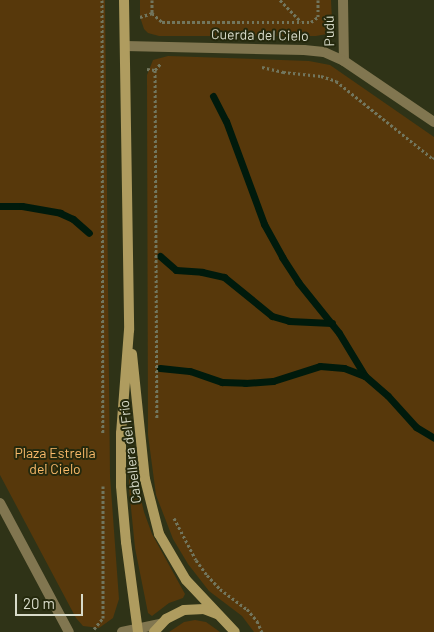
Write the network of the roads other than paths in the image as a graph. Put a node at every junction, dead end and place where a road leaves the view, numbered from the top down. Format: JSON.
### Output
{"nodes":[{"id":1,"x":124,"y":0,"type":"edge"},
{"id":2,"x":343,"y":0,"type":"edge"},
{"id":3,"x":125,"y":46,"type":"junction"},
{"id":4,"x":344,"y":60,"type":"junction"},
{"id":5,"x":434,"y":122,"type":"edge"},
{"id":6,"x":129,"y":330,"type":"junction"},
{"id":7,"x":0,"y":503,"type":"edge"},
{"id":8,"x":222,"y":617,"type":"junction"},
{"id":9,"x":161,"y":624,"type":"junction"},
{"id":10,"x":138,"y":630,"type":"edge"},
{"id":11,"x":70,"y":632,"type":"edge"},
{"id":12,"x":122,"y":632,"type":"edge"},
{"id":13,"x":154,"y":632,"type":"edge"},
{"id":14,"x":235,"y":632,"type":"edge"}],
"edges":[{"from":1,"to":3,"type":"street","name":"Cabellera del Frío"},
{"from":2,"to":4,"type":"street","name":"Pudú"},
{"from":3,"to":4,"type":"street","name":"Cuerda del Cielo"},
{"from":3,"to":6,"type":"street","name":"Cabellera del Frío"},
{"from":4,"to":5,"type":"street","name":"Cuerda del Cielo"},
{"from":6,"to":8,"type":"street","name":"Cabellera del Frío"},
{"from":6,"to":10,"type":"street","name":"Cabellera del Frío"},
{"from":7,"to":11,"type":"street"},
{"from":8,"to":9,"type":"street"},
{"from":8,"to":14,"type":"street","name":"Cabellera del Frío"},
{"from":9,"to":10,"type":"street"},
{"from":9,"to":13,"type":"street"},
{"from":10,"to":12,"type":"street"}]}
